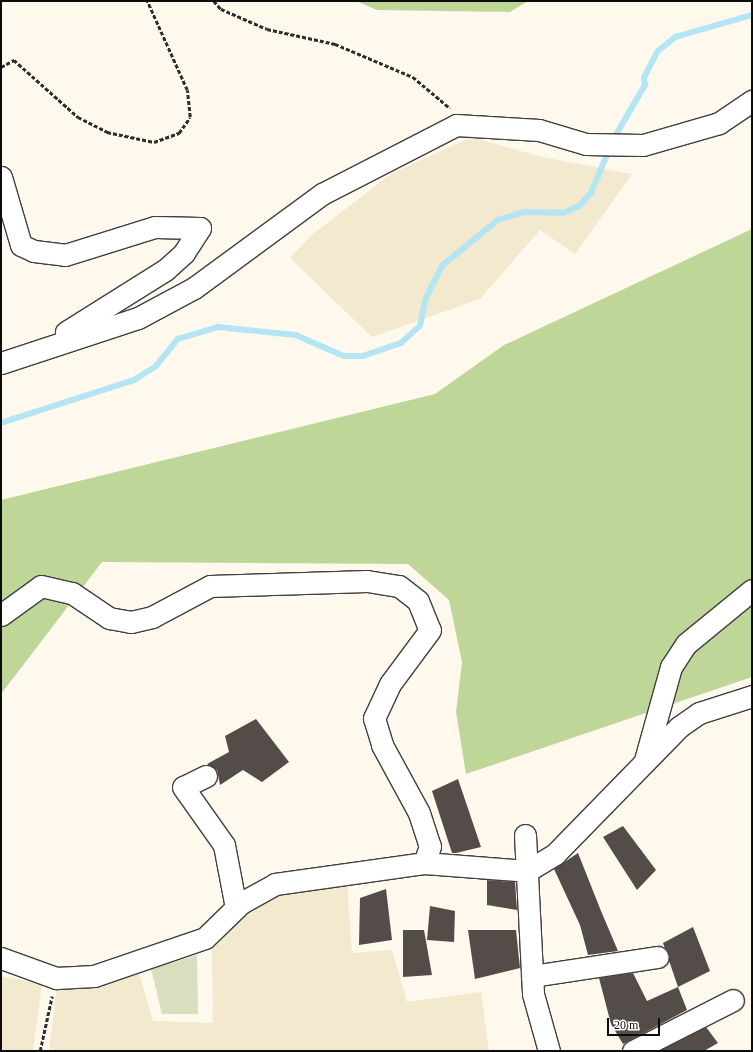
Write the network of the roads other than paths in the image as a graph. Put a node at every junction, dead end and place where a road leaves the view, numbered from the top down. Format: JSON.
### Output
{"nodes":[{"id":1,"x":752,"y":101,"type":"edge"},
{"id":2,"x":1,"y":177,"type":"edge"},
{"id":3,"x":26,"y":355,"type":"junction"},
{"id":4,"x":1,"y":363,"type":"edge"},
{"id":5,"x":752,"y":590,"type":"edge"},
{"id":6,"x":1,"y":615,"type":"edge"},
{"id":7,"x":752,"y":696,"type":"edge"},
{"id":8,"x":645,"y":760,"type":"junction"},
{"id":9,"x":206,"y":776,"type":"dead end"},
{"id":10,"x":525,"y":835,"type":"dead end"},
{"id":11,"x":424,"y":863,"type":"junction"},
{"id":12,"x":527,"y":872,"type":"junction"},
{"id":13,"x":236,"y":908,"type":"junction"},
{"id":14,"x":658,"y":957,"type":"dead end"},
{"id":15,"x":1,"y":958,"type":"edge"},
{"id":16,"x":532,"y":976,"type":"junction"},
{"id":17,"x":733,"y":1000,"type":"dead end"},
{"id":18,"x":549,"y":1051,"type":"edge"},
{"id":19,"x":633,"y":1051,"type":"edge"}],
"edges":[{"from":1,"to":3,"type":"street"},
{"from":2,"to":3,"type":"street"},
{"from":3,"to":4,"type":"street"},
{"from":5,"to":8,"type":"street"},
{"from":6,"to":11,"type":"street"},
{"from":7,"to":8,"type":"street"},
{"from":8,"to":12,"type":"street"},
{"from":9,"to":13,"type":"street"},
{"from":10,"to":12,"type":"street"},
{"from":11,"to":12,"type":"street"},
{"from":11,"to":13,"type":"street"},
{"from":12,"to":16,"type":"street"},
{"from":13,"to":15,"type":"street"},
{"from":14,"to":16,"type":"street"},
{"from":16,"to":18,"type":"street"},
{"from":17,"to":19,"type":"street"}]}
